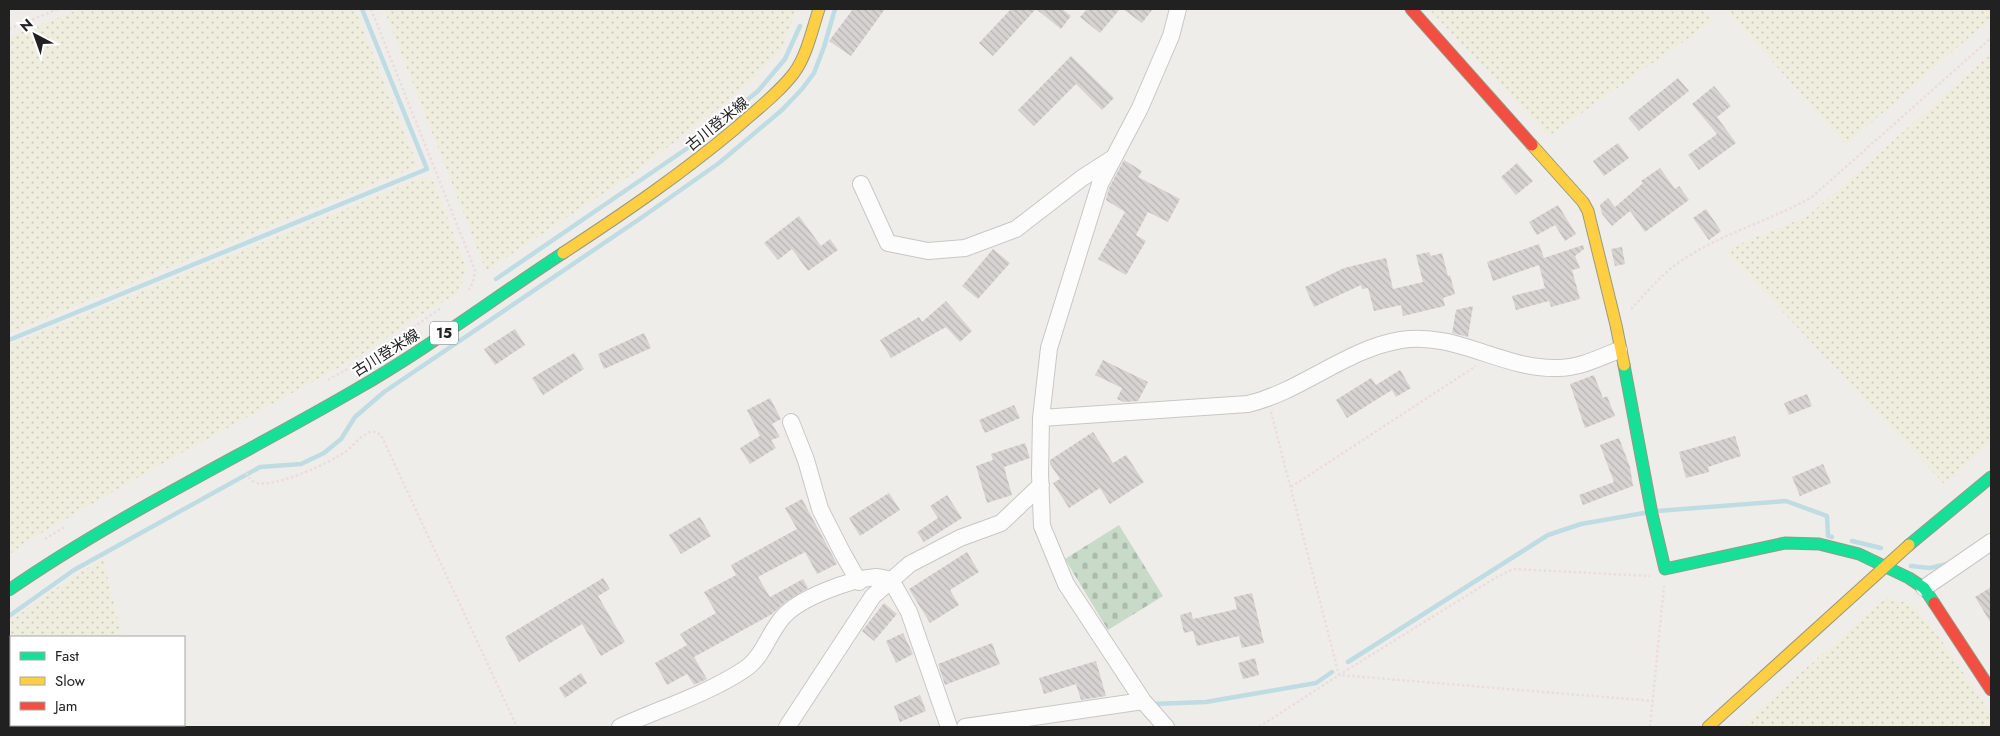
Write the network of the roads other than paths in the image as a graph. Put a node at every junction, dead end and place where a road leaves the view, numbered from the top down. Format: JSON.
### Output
{"nodes":[{"id":1,"x":819,"y":9,"type":"edge"},
{"id":2,"x":1178,"y":9,"type":"edge"},
{"id":3,"x":1410,"y":9,"type":"edge"},
{"id":4,"x":1114,"y":156,"type":"junction"},
{"id":5,"x":861,"y":184,"type":"dead end"},
{"id":6,"x":1619,"y":350,"type":"junction"},
{"id":7,"x":1041,"y":418,"type":"junction"},
{"id":8,"x":791,"y":422,"type":"dead end"},
{"id":9,"x":1991,"y":477,"type":"edge"},
{"id":10,"x":1041,"y":485,"type":"junction"},
{"id":11,"x":1991,"y":542,"type":"edge"},
{"id":12,"x":1884,"y":566,"type":"junction"},
{"id":13,"x":891,"y":580,"type":"junction"},
{"id":14,"x":859,"y":582,"type":"junction"},
{"id":15,"x":1924,"y":588,"type":"junction"},
{"id":16,"x":9,"y":590,"type":"edge"},
{"id":17,"x":1991,"y":690,"type":"edge"},
{"id":18,"x":1147,"y":706,"type":"junction"},
{"id":19,"x":620,"y":727,"type":"edge"},
{"id":20,"x":788,"y":727,"type":"edge"},
{"id":21,"x":949,"y":727,"type":"edge"},
{"id":22,"x":965,"y":727,"type":"edge"},
{"id":23,"x":1166,"y":727,"type":"edge"},
{"id":24,"x":1708,"y":727,"type":"edge"}],
"edges":[{"from":1,"to":16,"type":"street","name":"古川登米線","number":"15"},
{"from":2,"to":4,"type":"street"},
{"from":3,"to":6,"type":"street"},
{"from":4,"to":5,"type":"street"},
{"from":4,"to":7,"type":"street"},
{"from":6,"to":7,"type":"street"},
{"from":6,"to":12,"type":"street"},
{"from":7,"to":10,"type":"street"},
{"from":8,"to":14,"type":"street"},
{"from":9,"to":12,"type":"street"},
{"from":10,"to":13,"type":"street"},
{"from":10,"to":18,"type":"street"},
{"from":11,"to":15,"type":"street"},
{"from":12,"to":15,"type":"street"},
{"from":12,"to":24,"type":"street"},
{"from":13,"to":14,"type":"street"},
{"from":13,"to":20,"type":"street"},
{"from":13,"to":21,"type":"street"},
{"from":14,"to":19,"type":"street"},
{"from":15,"to":17,"type":"street"},
{"from":18,"to":22,"type":"street"},
{"from":18,"to":23,"type":"street"}]}
